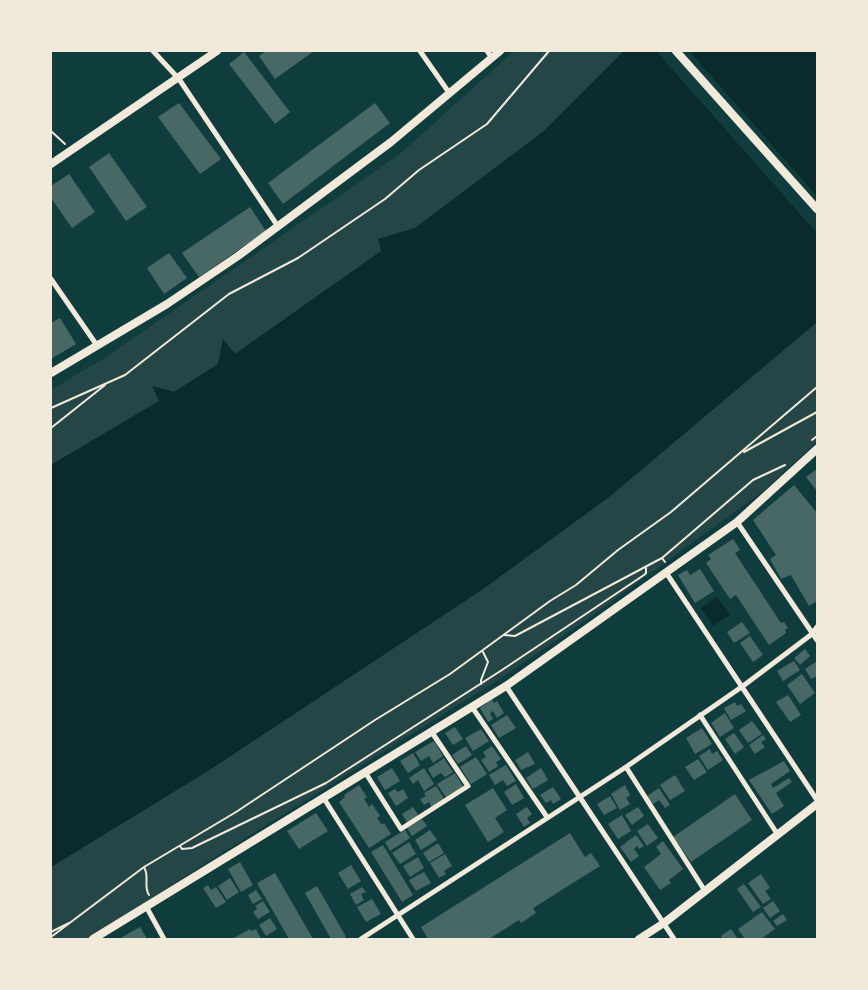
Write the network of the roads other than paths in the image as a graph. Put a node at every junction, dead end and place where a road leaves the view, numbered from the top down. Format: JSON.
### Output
{"nodes":[{"id":1,"x":152,"y":51,"type":"edge"},
{"id":2,"x":216,"y":51,"type":"edge"},
{"id":3,"x":420,"y":51,"type":"edge"},
{"id":4,"x":500,"y":51,"type":"edge"},
{"id":5,"x":676,"y":51,"type":"edge"},
{"id":6,"x":490,"y":55,"type":"edge"},
{"id":7,"x":179,"y":79,"type":"junction"},
{"id":8,"x":450,"y":94,"type":"junction"},
{"id":9,"x":51,"y":164,"type":"edge"},
{"id":10,"x":817,"y":209,"type":"edge"},
{"id":11,"x":277,"y":225,"type":"junction"},
{"id":12,"x":51,"y":279,"type":"edge"},
{"id":13,"x":96,"y":344,"type":"junction"},
{"id":14,"x":51,"y":373,"type":"edge"},
{"id":15,"x":817,"y":450,"type":"edge"},
{"id":16,"x":736,"y":522,"type":"junction"},
{"id":17,"x":669,"y":572,"type":"junction"},
{"id":18,"x":817,"y":627,"type":"edge"},
{"id":19,"x":812,"y":634,"type":"junction"},
{"id":20,"x":817,"y":640,"type":"edge"},
{"id":21,"x":506,"y":686,"type":"junction"},
{"id":22,"x":743,"y":686,"type":"junction"},
{"id":23,"x":472,"y":707,"type":"junction"},
{"id":24,"x":700,"y":715,"type":"junction"},
{"id":25,"x":431,"y":731,"type":"junction"},
{"id":26,"x":626,"y":767,"type":"junction"},
{"id":27,"x":365,"y":772,"type":"junction"},
{"id":28,"x":323,"y":797,"type":"junction"},
{"id":29,"x":581,"y":797,"type":"junction"},
{"id":30,"x":817,"y":800,"type":"edge"},
{"id":31,"x":817,"y":804,"type":"edge"},
{"id":32,"x":547,"y":817,"type":"junction"},
{"id":33,"x":778,"y":835,"type":"junction"},
{"id":34,"x":704,"y":891,"type":"junction"},
{"id":35,"x":147,"y":908,"type":"junction"},
{"id":36,"x":399,"y":916,"type":"junction"},
{"id":37,"x":664,"y":923,"type":"junction"},
{"id":38,"x":93,"y":939,"type":"edge"},
{"id":39,"x":164,"y":939,"type":"edge"},
{"id":40,"x":361,"y":939,"type":"edge"},
{"id":41,"x":413,"y":939,"type":"edge"},
{"id":42,"x":639,"y":939,"type":"edge"},
{"id":43,"x":674,"y":939,"type":"edge"}],
"edges":[{"from":1,"to":7,"type":"street"},
{"from":2,"to":7,"type":"street"},
{"from":3,"to":8,"type":"street"},
{"from":4,"to":6,"type":"street"},
{"from":5,"to":10,"type":"street"},
{"from":6,"to":8,"type":"street"},
{"from":7,"to":9,"type":"street"},
{"from":7,"to":11,"type":"street"},
{"from":8,"to":11,"type":"street"},
{"from":11,"to":13,"type":"street"},
{"from":12,"to":13,"type":"street"},
{"from":13,"to":14,"type":"street"},
{"from":15,"to":16,"type":"street"},
{"from":16,"to":17,"type":"street"},
{"from":16,"to":19,"type":"street"},
{"from":17,"to":21,"type":"street"},
{"from":17,"to":22,"type":"street"},
{"from":18,"to":19,"type":"street"},
{"from":19,"to":20,"type":"street"},
{"from":19,"to":22,"type":"street"},
{"from":21,"to":23,"type":"street"},
{"from":21,"to":29,"type":"street"},
{"from":22,"to":24,"type":"street"},
{"from":22,"to":30,"type":"street"},
{"from":23,"to":25,"type":"street"},
{"from":23,"to":32,"type":"street"},
{"from":24,"to":26,"type":"street"},
{"from":24,"to":33,"type":"street"},
{"from":25,"to":27,"type":"street"},
{"from":25,"to":27,"type":"street"},
{"from":26,"to":29,"type":"street"},
{"from":26,"to":34,"type":"street"},
{"from":27,"to":28,"type":"street"},
{"from":28,"to":35,"type":"street"},
{"from":28,"to":36,"type":"street"},
{"from":29,"to":32,"type":"street"},
{"from":29,"to":37,"type":"street"},
{"from":31,"to":33,"type":"street"},
{"from":32,"to":36,"type":"street"},
{"from":33,"to":34,"type":"street"},
{"from":34,"to":37,"type":"street"},
{"from":35,"to":38,"type":"street"},
{"from":35,"to":39,"type":"street"},
{"from":36,"to":40,"type":"street"},
{"from":36,"to":41,"type":"street"},
{"from":37,"to":42,"type":"street"},
{"from":37,"to":43,"type":"street"}]}
